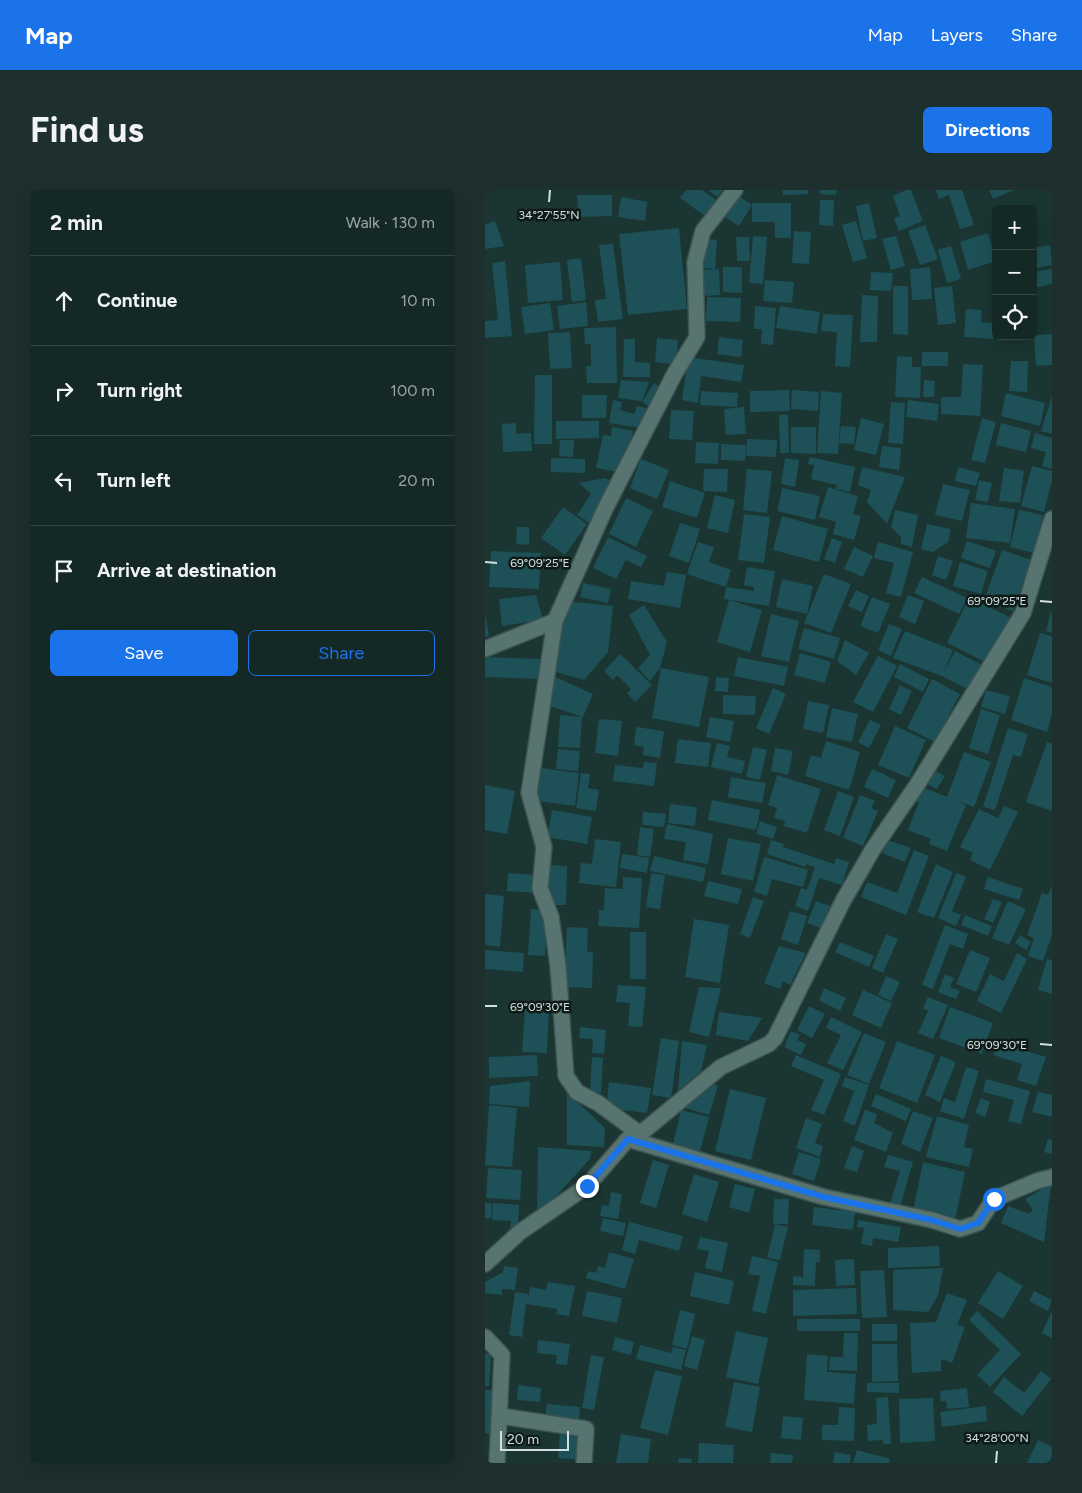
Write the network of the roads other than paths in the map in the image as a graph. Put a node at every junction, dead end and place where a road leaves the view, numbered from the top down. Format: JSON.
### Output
{"nodes":[{"id":1,"x":735,"y":190,"type":"edge"},
{"id":2,"x":1052,"y":518,"type":"edge"},
{"id":3,"x":555,"y":621,"type":"junction"},
{"id":4,"x":485,"y":649,"type":"edge"},
{"id":5,"x":634,"y":1136,"type":"junction"},
{"id":6,"x":1052,"y":1177,"type":"edge"},
{"id":7,"x":485,"y":1264,"type":"edge"},
{"id":8,"x":485,"y":1336,"type":"edge"},
{"id":9,"x":500,"y":1416,"type":"junction"},
{"id":10,"x":497,"y":1463,"type":"edge"},
{"id":11,"x":584,"y":1463,"type":"edge"}],
"edges":[{"from":1,"to":3,"type":"street"},
{"from":2,"to":5,"type":"street"},
{"from":3,"to":4,"type":"street"},
{"from":3,"to":5,"type":"street"},
{"from":5,"to":6,"type":"street"},
{"from":5,"to":7,"type":"street"},
{"from":8,"to":9,"type":"street"},
{"from":9,"to":10,"type":"street"},
{"from":9,"to":11,"type":"street"}]}
